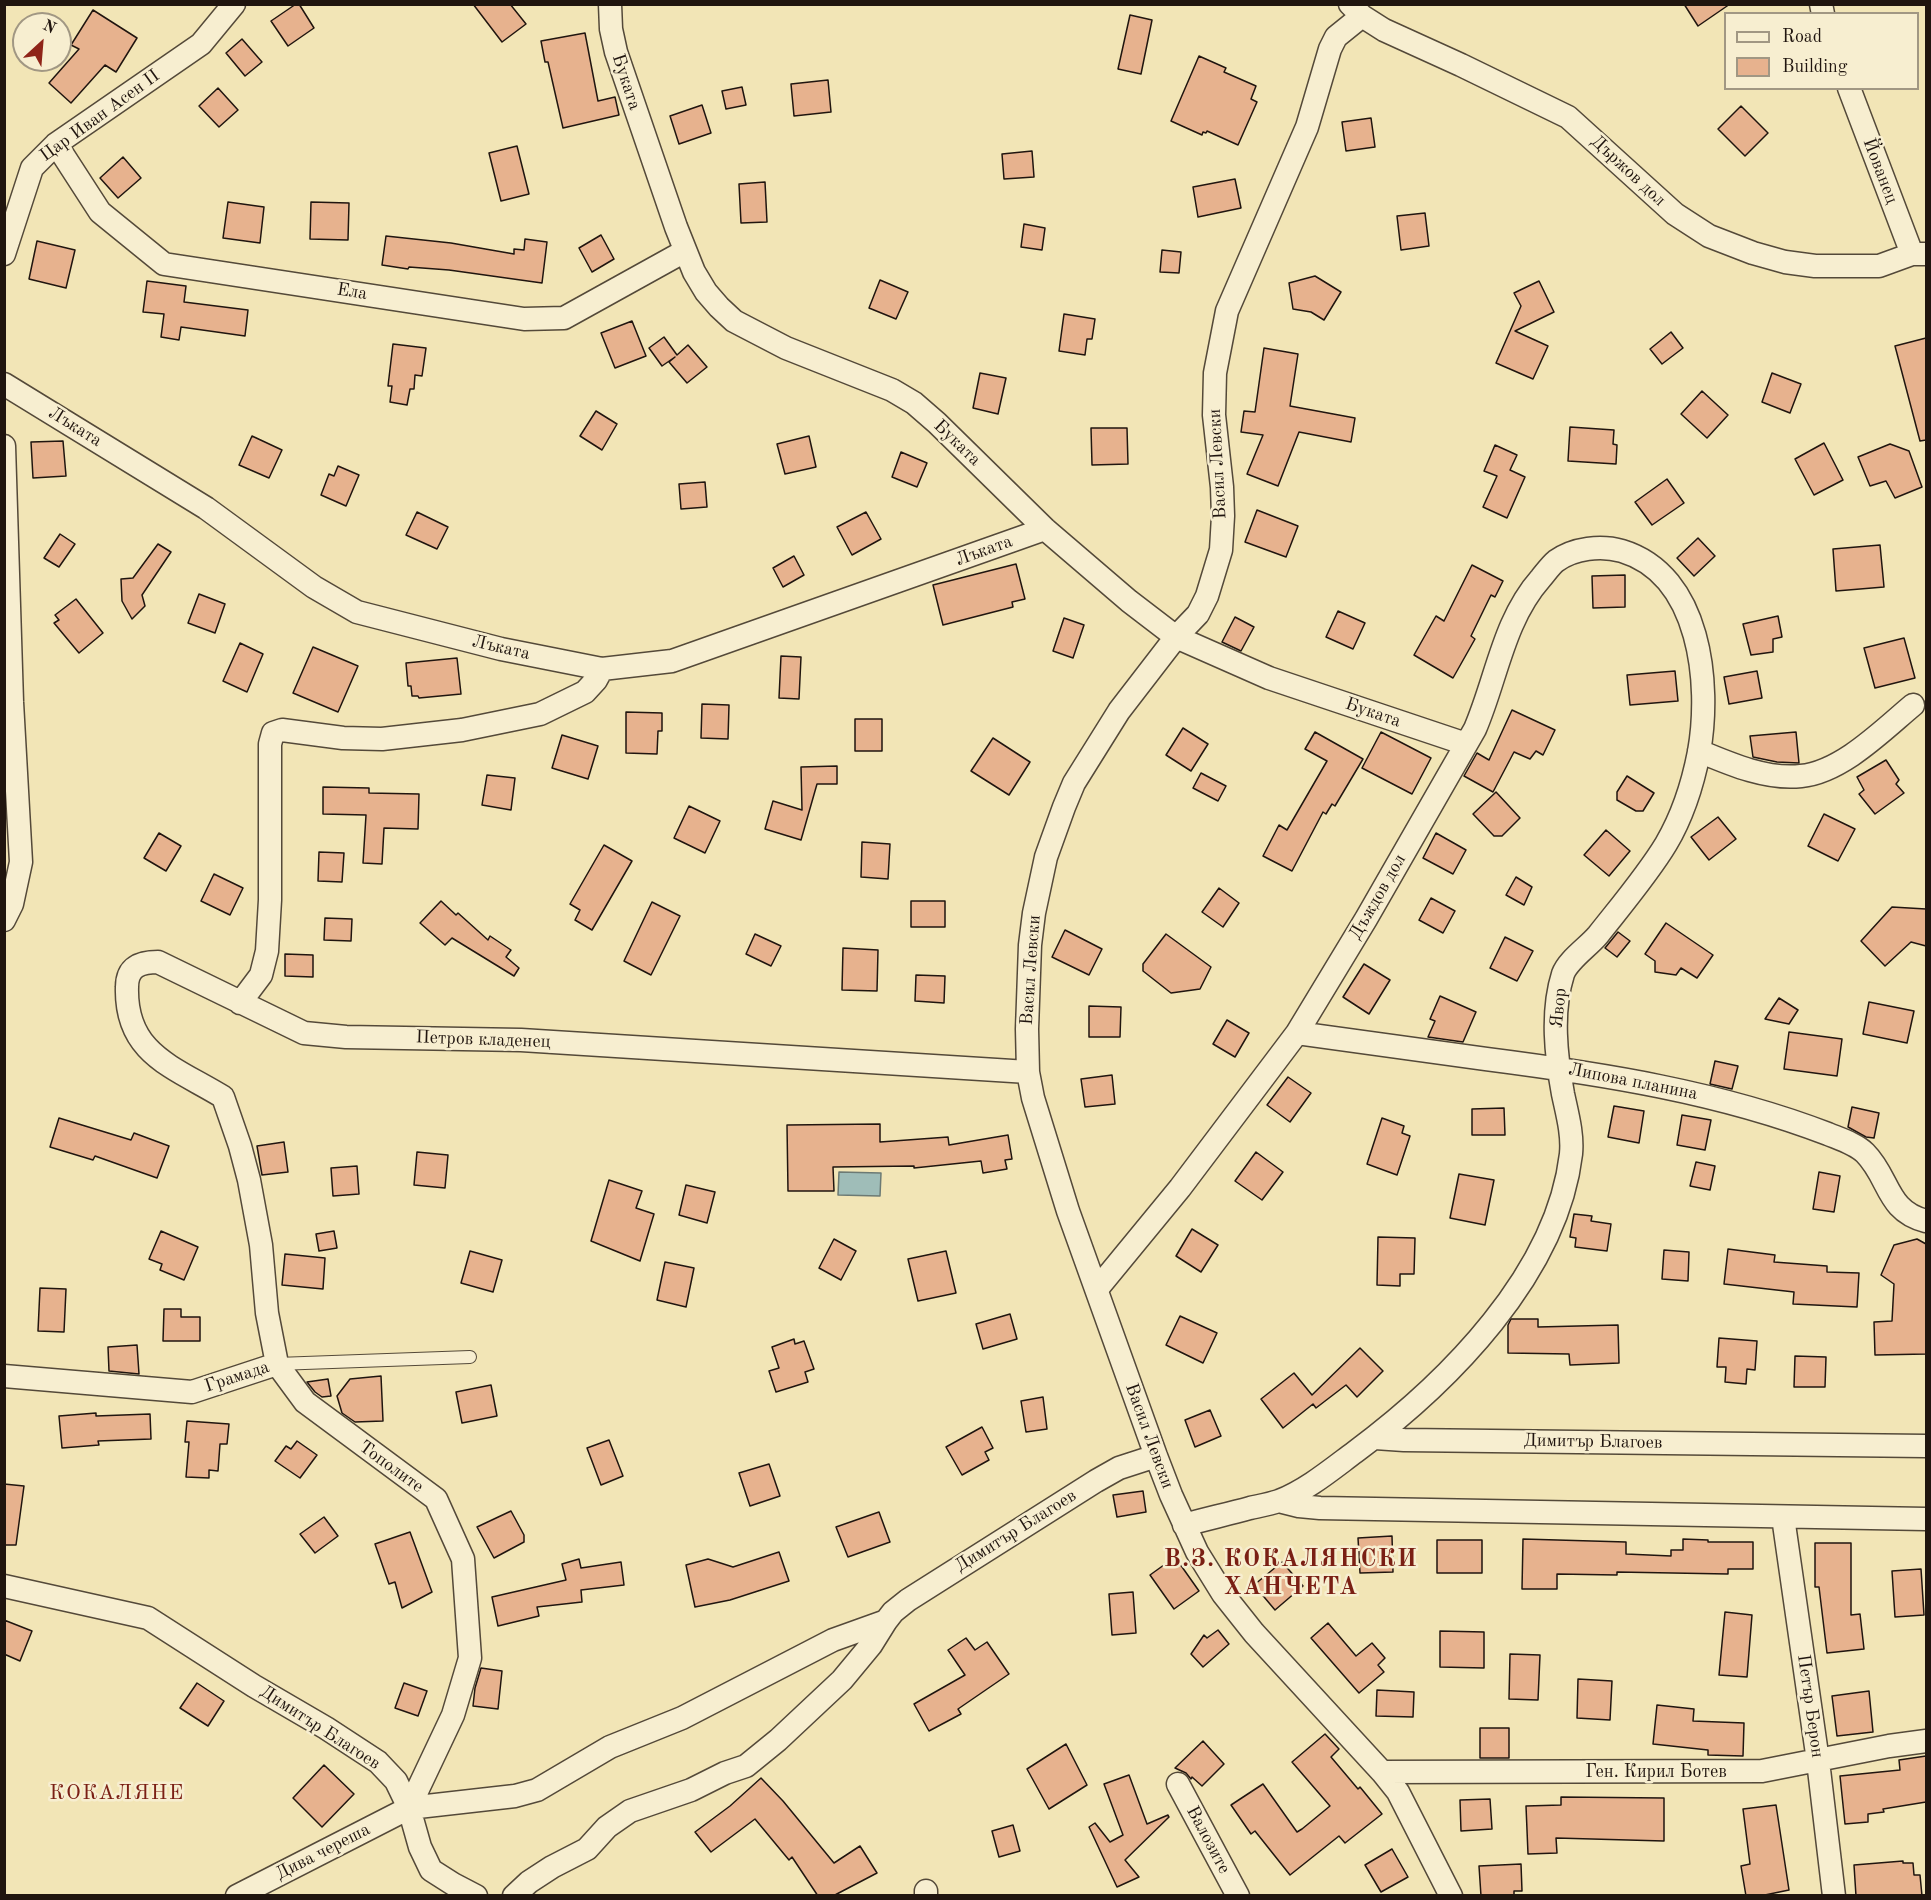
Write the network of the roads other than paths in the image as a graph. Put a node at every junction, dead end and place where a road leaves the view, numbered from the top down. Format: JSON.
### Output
{"nodes":[{"id":1,"x":234,"y":4,"type":"edge"},
{"id":2,"x":610,"y":4,"type":"edge"},
{"id":3,"x":1356,"y":10,"type":"edge"},
{"id":4,"x":1850,"y":90,"type":"edge"},
{"id":5,"x":57,"y":144,"type":"junction"},
{"id":6,"x":685,"y":251,"type":"junction"},
{"id":7,"x":4,"y":254,"type":"edge"},
{"id":8,"x":1919,"y":254,"type":"edge"},
{"id":9,"x":4,"y":384,"type":"edge"},
{"id":10,"x":4,"y":446,"type":"edge"},
{"id":11,"x":1045,"y":529,"type":"junction"},
{"id":12,"x":1651,"y":566,"type":"joint"},
{"id":13,"x":1176,"y":638,"type":"junction"},
{"id":14,"x":602,"y":669,"type":"junction"},
{"id":15,"x":8,"y":702,"type":"edge"},
{"id":16,"x":1913,"y":705,"type":"dead end"},
{"id":17,"x":1466,"y":744,"type":"junction"},
{"id":18,"x":1699,"y":751,"type":"junction"},
{"id":19,"x":4,"y":920,"type":"edge"},
{"id":20,"x":240,"y":1003,"type":"junction"},
{"id":21,"x":1297,"y":1033,"type":"junction"},
{"id":22,"x":1559,"y":1068,"type":"junction"},
{"id":23,"x":1028,"y":1072,"type":"junction"},
{"id":24,"x":223,"y":1097,"type":"joint"},
{"id":25,"x":1926,"y":1221,"type":"edge"},
{"id":26,"x":1097,"y":1289,"type":"junction"},
{"id":27,"x":470,"y":1357,"type":"dead end"},
{"id":28,"x":277,"y":1364,"type":"junction"},
{"id":29,"x":4,"y":1376,"type":"edge"},
{"id":30,"x":1375,"y":1437,"type":"junction"},
{"id":31,"x":1926,"y":1446,"type":"edge"},
{"id":32,"x":1156,"y":1456,"type":"junction"},
{"id":33,"x":1279,"y":1501,"type":"junction"},
{"id":34,"x":1783,"y":1517,"type":"junction"},
{"id":35,"x":1926,"y":1519,"type":"edge"},
{"id":36,"x":1184,"y":1525,"type":"junction"},
{"id":37,"x":4,"y":1586,"type":"edge"},
{"id":38,"x":885,"y":1621,"type":"junction"},
{"id":39,"x":1926,"y":1741,"type":"edge"},
{"id":40,"x":1818,"y":1761,"type":"junction"},
{"id":41,"x":1382,"y":1772,"type":"junction"},
{"id":42,"x":1178,"y":1784,"type":"dead end"},
{"id":43,"x":409,"y":1808,"type":"junction"},
{"id":44,"x":237,"y":1896,"type":"edge"},
{"id":45,"x":476,"y":1896,"type":"edge"},
{"id":46,"x":514,"y":1896,"type":"edge"},
{"id":47,"x":1238,"y":1896,"type":"edge"},
{"id":48,"x":1451,"y":1896,"type":"edge"},
{"id":49,"x":1834,"y":1896,"type":"edge"}],
"edges":[{"from":1,"to":5,"type":"street","name":"Цар Иван Асен II"},
{"from":2,"to":6,"type":"street","name":"Буката"},
{"from":3,"to":8,"type":"street","name":"Държов дол"},
{"from":3,"to":13,"type":"street","name":"Васил Левски"},
{"from":4,"to":8,"type":"street","name":"Йованец"},
{"from":5,"to":6,"type":"street","name":"Ела"},
{"from":5,"to":7,"type":"street","name":"Цар Иван Асен II"},
{"from":6,"to":11,"type":"street","name":"Буката"},
{"from":9,"to":14,"type":"street","name":"Лъката"},
{"from":10,"to":15,"type":"street"},
{"from":11,"to":13,"type":"street","name":"Буката"},
{"from":11,"to":14,"type":"street","name":"Лъката"},
{"from":12,"to":17,"type":"street","name":"Дъждов дол"},
{"from":12,"to":18,"type":"street","name":"Явор"},
{"from":13,"to":17,"type":"street","name":"Буката"},
{"from":13,"to":23,"type":"street","name":"Васил Левски"},
{"from":14,"to":20,"type":"street"},
{"from":15,"to":19,"type":"street"},
{"from":16,"to":18,"type":"street"},
{"from":17,"to":21,"type":"street","name":"Дъждов дол"},
{"from":18,"to":22,"type":"street","name":"Явор"},
{"from":20,"to":23,"type":"street","name":"Петров кладенец"},
{"from":20,"to":24,"type":"street","name":"Петров кладенец"},
{"from":21,"to":22,"type":"street","name":"Липова планина"},
{"from":21,"to":26,"type":"street","name":"Дъждов дол"},
{"from":22,"to":25,"type":"street","name":"Липова планина"},
{"from":22,"to":30,"type":"street","name":"Явор"},
{"from":23,"to":26,"type":"street","name":"Васил Левски"},
{"from":24,"to":28,"type":"street","name":"Тополите"},
{"from":26,"to":32,"type":"street","name":"Васил Левски"},
{"from":27,"to":28,"type":"lane","name":"Грамада"},
{"from":28,"to":29,"type":"street","name":"Грамада"},
{"from":28,"to":43,"type":"street","name":"Тополите"},
{"from":30,"to":31,"type":"street","name":"Димитър Благоев"},
{"from":30,"to":33,"type":"street"},
{"from":32,"to":36,"type":"street","name":"Васил Левски"},
{"from":32,"to":38,"type":"street","name":"Димитър Благоев"},
{"from":33,"to":34,"type":"street"},
{"from":33,"to":36,"type":"street"},
{"from":34,"to":35,"type":"street"},
{"from":34,"to":40,"type":"street","name":"Петър Берон"},
{"from":36,"to":41,"type":"street","name":"Васил Левски"},
{"from":37,"to":43,"type":"street","name":"Димитър Благоев"},
{"from":38,"to":43,"type":"street","name":"Димитър Благоев"},
{"from":38,"to":46,"type":"street","name":"Димитър Благоев"},
{"from":39,"to":40,"type":"street","name":"Ген. Кирил Ботев"},
{"from":40,"to":41,"type":"street","name":"Ген. Кирил Ботев"},
{"from":40,"to":49,"type":"street","name":"Петър Берон"},
{"from":41,"to":48,"type":"street","name":"Васил Левски"},
{"from":42,"to":47,"type":"street","name":"Валозите"},
{"from":43,"to":44,"type":"street","name":"Дива череша"},
{"from":43,"to":45,"type":"street"}]}
